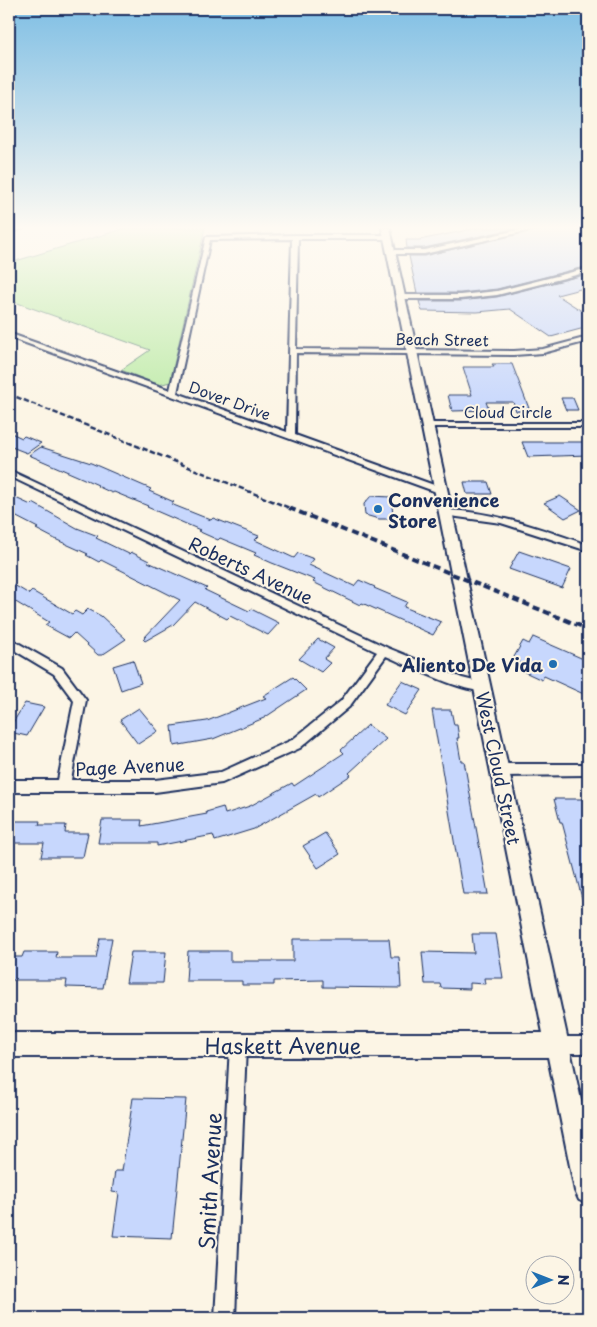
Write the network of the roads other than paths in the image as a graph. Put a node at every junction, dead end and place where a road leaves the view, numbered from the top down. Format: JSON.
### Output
{"nodes":[{"id":1,"x":196,"y":290,"type":"edge"},
{"id":2,"x":294,"y":290,"type":"edge"},
{"id":3,"x":399,"y":290,"type":"edge"},
{"id":4,"x":509,"y":290,"type":"edge"},
{"id":5,"x":401,"y":297,"type":"junction"},
{"id":6,"x":9,"y":335,"type":"edge"},
{"id":7,"x":588,"y":339,"type":"edge"},
{"id":8,"x":293,"y":351,"type":"junction"},
{"id":9,"x":412,"y":353,"type":"junction"},
{"id":10,"x":173,"y":395,"type":"junction"},
{"id":11,"x":427,"y":425,"type":"junction"},
{"id":12,"x":588,"y":425,"type":"edge"},
{"id":13,"x":291,"y":437,"type":"junction"},
{"id":14,"x":9,"y":473,"type":"edge"},
{"id":15,"x":442,"y":491,"type":"junction"},
{"id":16,"x":446,"y":513,"type":"junction"},
{"id":17,"x":588,"y":548,"type":"edge"},
{"id":18,"x":9,"y":642,"type":"edge"},
{"id":19,"x":384,"y":651,"type":"junction"},
{"id":20,"x":482,"y":688,"type":"junction"},
{"id":21,"x":499,"y":770,"type":"junction"},
{"id":22,"x":588,"y":770,"type":"edge"},
{"id":23,"x":9,"y":786,"type":"edge"},
{"id":24,"x":63,"y":786,"type":"junction"},
{"id":25,"x":9,"y":1045,"type":"edge"},
{"id":26,"x":558,"y":1045,"type":"junction"},
{"id":27,"x":588,"y":1045,"type":"edge"},
{"id":28,"x":238,"y":1046,"type":"junction"},
{"id":29,"x":588,"y":1191,"type":"edge"},
{"id":30,"x":224,"y":1318,"type":"edge"}],
"edges":[{"from":1,"to":10,"type":"street"},
{"from":2,"to":8,"type":"street"},
{"from":3,"to":5,"type":"main road","name":"West Cloud Street"},
{"from":4,"to":5,"type":"street"},
{"from":5,"to":9,"type":"main road","name":"West Cloud Street"},
{"from":6,"to":10,"type":"street","name":"Dover Drive"},
{"from":7,"to":9,"type":"street","name":"Beach Street"},
{"from":8,"to":9,"type":"street","name":"Beach Street"},
{"from":8,"to":13,"type":"street"},
{"from":9,"to":11,"type":"main road","name":"West Cloud Street"},
{"from":10,"to":13,"type":"street","name":"Dover Drive"},
{"from":11,"to":12,"type":"street","name":"Cloud Circle"},
{"from":11,"to":15,"type":"main road","name":"West Cloud Street"},
{"from":13,"to":15,"type":"street","name":"Dover Drive"},
{"from":14,"to":19,"type":"street","name":"Roberts Avenue"},
{"from":15,"to":16,"type":"main road","name":"West Cloud Street"},
{"from":16,"to":17,"type":"street"},
{"from":16,"to":20,"type":"main road","name":"West Cloud Street"},
{"from":18,"to":24,"type":"street"},
{"from":19,"to":20,"type":"street","name":"Roberts Avenue"},
{"from":19,"to":24,"type":"street","name":"Page Avenue"},
{"from":20,"to":21,"type":"main road","name":"West Cloud Street"},
{"from":21,"to":22,"type":"street"},
{"from":21,"to":26,"type":"main road","name":"West Cloud Street"},
{"from":23,"to":24,"type":"street","name":"Page Avenue"},
{"from":25,"to":28,"type":"main road","name":"Haskett Avenue"},
{"from":26,"to":27,"type":"street"},
{"from":26,"to":28,"type":"main road","name":"Haskett Avenue"},
{"from":26,"to":29,"type":"main road","name":"West Cloud Street"},
{"from":28,"to":30,"type":"street","name":"Smith Avenue"}]}
